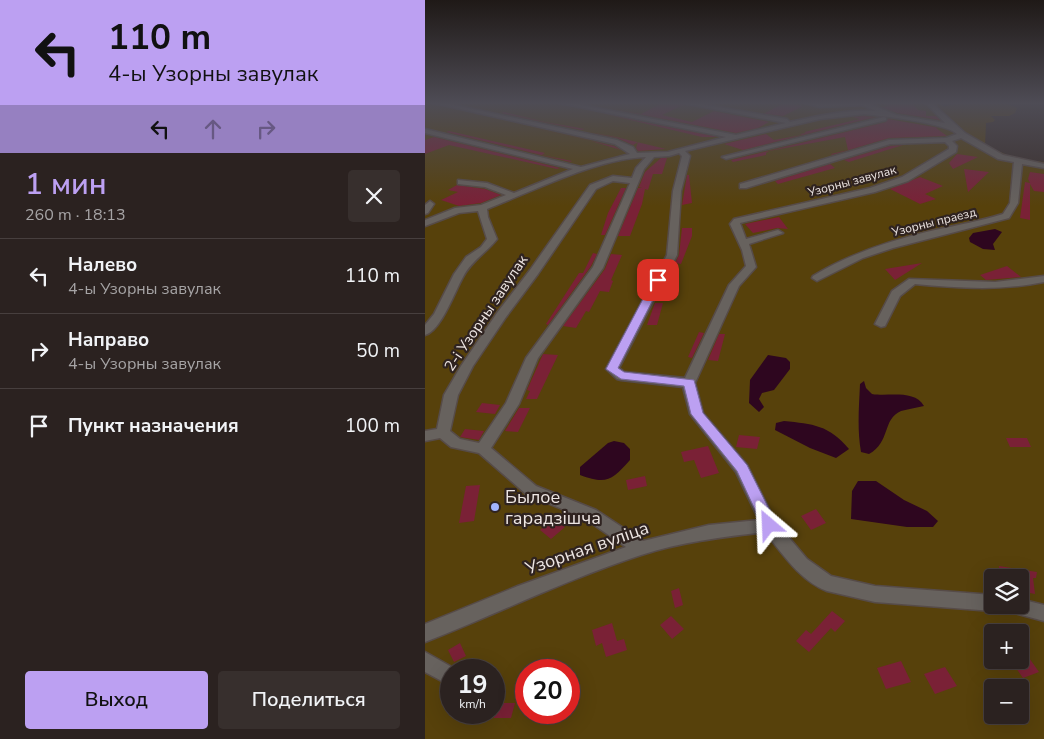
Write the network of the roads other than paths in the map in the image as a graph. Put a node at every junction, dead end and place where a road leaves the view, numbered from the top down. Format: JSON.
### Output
{"nodes":[{"id":1,"x":452,"y":137,"type":"edge"},
{"id":2,"x":596,"y":137,"type":"edge"},
{"id":3,"x":734,"y":137,"type":"edge"},
{"id":4,"x":803,"y":137,"type":"edge"},
{"id":5,"x":955,"y":137,"type":"edge"},
{"id":6,"x":966,"y":137,"type":"edge"},
{"id":7,"x":947,"y":140,"type":"junction"},
{"id":8,"x":681,"y":151,"type":"junction"},
{"id":9,"x":635,"y":156,"type":"junction"},
{"id":10,"x":651,"y":156,"type":"junction"},
{"id":11,"x":726,"y":157,"type":"dead end"},
{"id":12,"x":1018,"y":162,"type":"junction"},
{"id":13,"x":1044,"y":166,"type":"edge"},
{"id":14,"x":581,"y":168,"type":"junction"},
{"id":15,"x":461,"y":182,"type":"dead end"},
{"id":16,"x":635,"y":182,"type":"junction"},
{"id":17,"x":743,"y":186,"type":"dead end"},
{"id":18,"x":515,"y":196,"type":"junction"},
{"id":19,"x":482,"y":208,"type":"junction"},
{"id":20,"x":425,"y":224,"type":"edge"},
{"id":21,"x":778,"y":233,"type":"dead end"},
{"id":22,"x":743,"y":243,"type":"junction"},
{"id":23,"x":817,"y":278,"type":"dead end"},
{"id":24,"x":1044,"y":279,"type":"edge"},
{"id":25,"x":881,"y":324,"type":"dead end"},
{"id":26,"x":425,"y":332,"type":"edge"},
{"id":27,"x":689,"y":383,"type":"junction"},
{"id":28,"x":443,"y":433,"type":"junction"},
{"id":29,"x":425,"y":436,"type":"edge"},
{"id":30,"x":483,"y":449,"type":"junction"},
{"id":31,"x":769,"y":525,"type":"junction"},
{"id":32,"x":641,"y":548,"type":"junction"},
{"id":33,"x":984,"y":602,"type":"edge"},
{"id":34,"x":1029,"y":609,"type":"edge"},
{"id":35,"x":1044,"y":613,"type":"edge"},
{"id":36,"x":425,"y":633,"type":"edge"},
{"id":37,"x":425,"y":661,"type":"edge"},
{"id":38,"x":440,"y":670,"type":"edge"}],
"edges":[{"from":1,"to":14,"type":"street"},
{"from":2,"to":9,"type":"street"},
{"from":3,"to":8,"type":"street"},
{"from":4,"to":11,"type":"street"},
{"from":5,"to":7,"type":"street"},
{"from":6,"to":12,"type":"street"},
{"from":7,"to":17,"type":"street"},
{"from":7,"to":22,"type":"street","name":"Узорны завулак"},
{"from":8,"to":10,"type":"street"},
{"from":8,"to":27,"type":"street"},
{"from":9,"to":10,"type":"street"},
{"from":9,"to":14,"type":"street"},
{"from":10,"to":16,"type":"street"},
{"from":12,"to":13,"type":"street"},
{"from":12,"to":23,"type":"street","name":"Узорны праезд"},
{"from":14,"to":18,"type":"street"},
{"from":15,"to":18,"type":"street"},
{"from":16,"to":28,"type":"street","name":"2-і Узорны завулак"},
{"from":16,"to":30,"type":"street"},
{"from":18,"to":19,"type":"street"},
{"from":19,"to":20,"type":"street"},
{"from":19,"to":26,"type":"street"},
{"from":21,"to":22,"type":"street"},
{"from":22,"to":27,"type":"street"},
{"from":24,"to":25,"type":"street"},
{"from":27,"to":31,"type":"street"},
{"from":28,"to":29,"type":"street"},
{"from":28,"to":30,"type":"street"},
{"from":30,"to":32,"type":"street"},
{"from":31,"to":32,"type":"street","name":"Узорная вуліца"},
{"from":31,"to":33,"type":"street"},
{"from":32,"to":36,"type":"street","name":"Узорная вуліца"},
{"from":34,"to":35,"type":"street"},
{"from":37,"to":38,"type":"street"}]}
